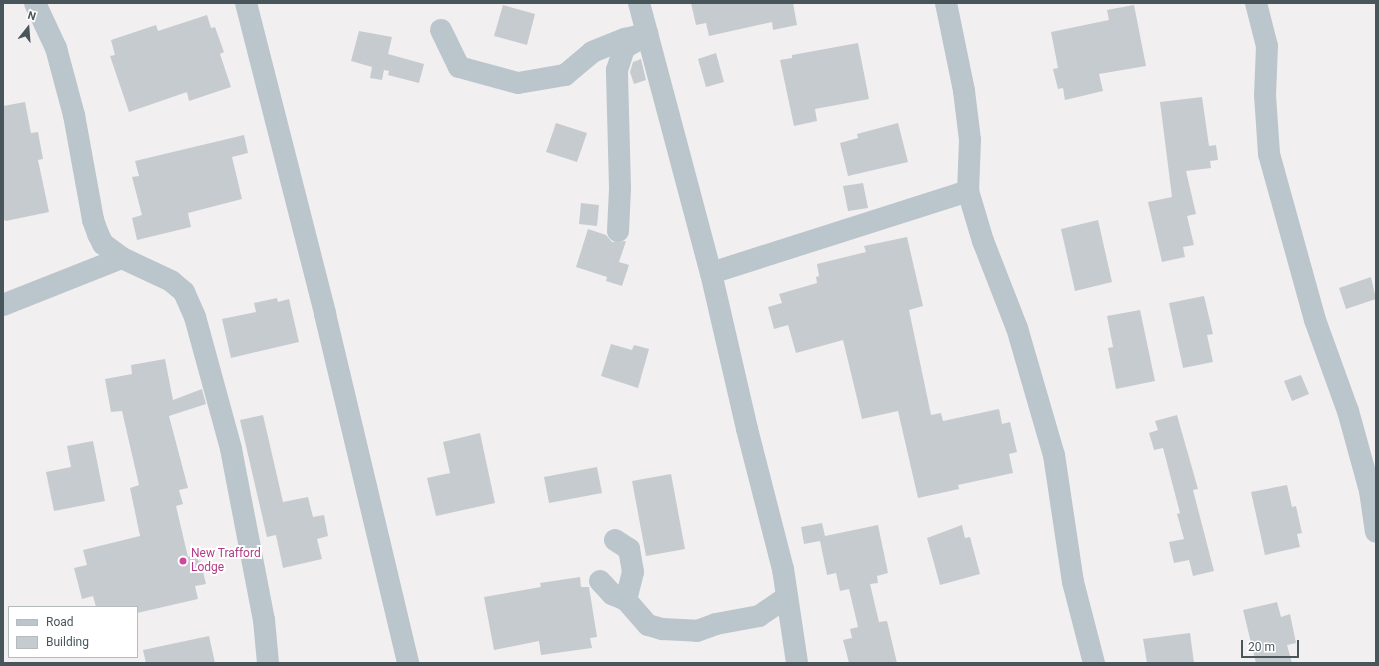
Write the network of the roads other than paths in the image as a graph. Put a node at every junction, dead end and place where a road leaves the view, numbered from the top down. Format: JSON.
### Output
{"nodes":[{"id":1,"x":35,"y":3,"type":"edge"},
{"id":2,"x":246,"y":3,"type":"edge"},
{"id":3,"x":639,"y":3,"type":"edge"},
{"id":4,"x":946,"y":3,"type":"edge"},
{"id":5,"x":1256,"y":3,"type":"edge"},
{"id":6,"x":441,"y":30,"type":"dead end"},
{"id":7,"x":647,"y":34,"type":"junction"},
{"id":8,"x":968,"y":191,"type":"junction"},
{"id":9,"x":618,"y":231,"type":"dead end"},
{"id":10,"x":122,"y":258,"type":"junction"},
{"id":11,"x":711,"y":273,"type":"junction"},
{"id":12,"x":3,"y":305,"type":"edge"},
{"id":13,"x":1376,"y":532,"type":"edge"},
{"id":14,"x":615,"y":540,"type":"dead end"},
{"id":15,"x":600,"y":581,"type":"dead end"},
{"id":16,"x":787,"y":597,"type":"junction"},
{"id":17,"x":626,"y":600,"type":"junction"},
{"id":18,"x":268,"y":663,"type":"edge"},
{"id":19,"x":408,"y":663,"type":"edge"},
{"id":20,"x":797,"y":663,"type":"edge"},
{"id":21,"x":1094,"y":663,"type":"edge"}],
"edges":[{"from":1,"to":10,"type":"street"},
{"from":2,"to":19,"type":"street"},
{"from":3,"to":7,"type":"street"},
{"from":4,"to":8,"type":"street"},
{"from":5,"to":13,"type":"street"},
{"from":6,"to":7,"type":"street"},
{"from":7,"to":9,"type":"street"},
{"from":7,"to":11,"type":"street"},
{"from":8,"to":11,"type":"street"},
{"from":8,"to":21,"type":"street"},
{"from":10,"to":12,"type":"street"},
{"from":10,"to":18,"type":"street"},
{"from":11,"to":16,"type":"street"},
{"from":14,"to":17,"type":"street"},
{"from":15,"to":17,"type":"street"},
{"from":16,"to":17,"type":"street"},
{"from":16,"to":20,"type":"street"}]}
